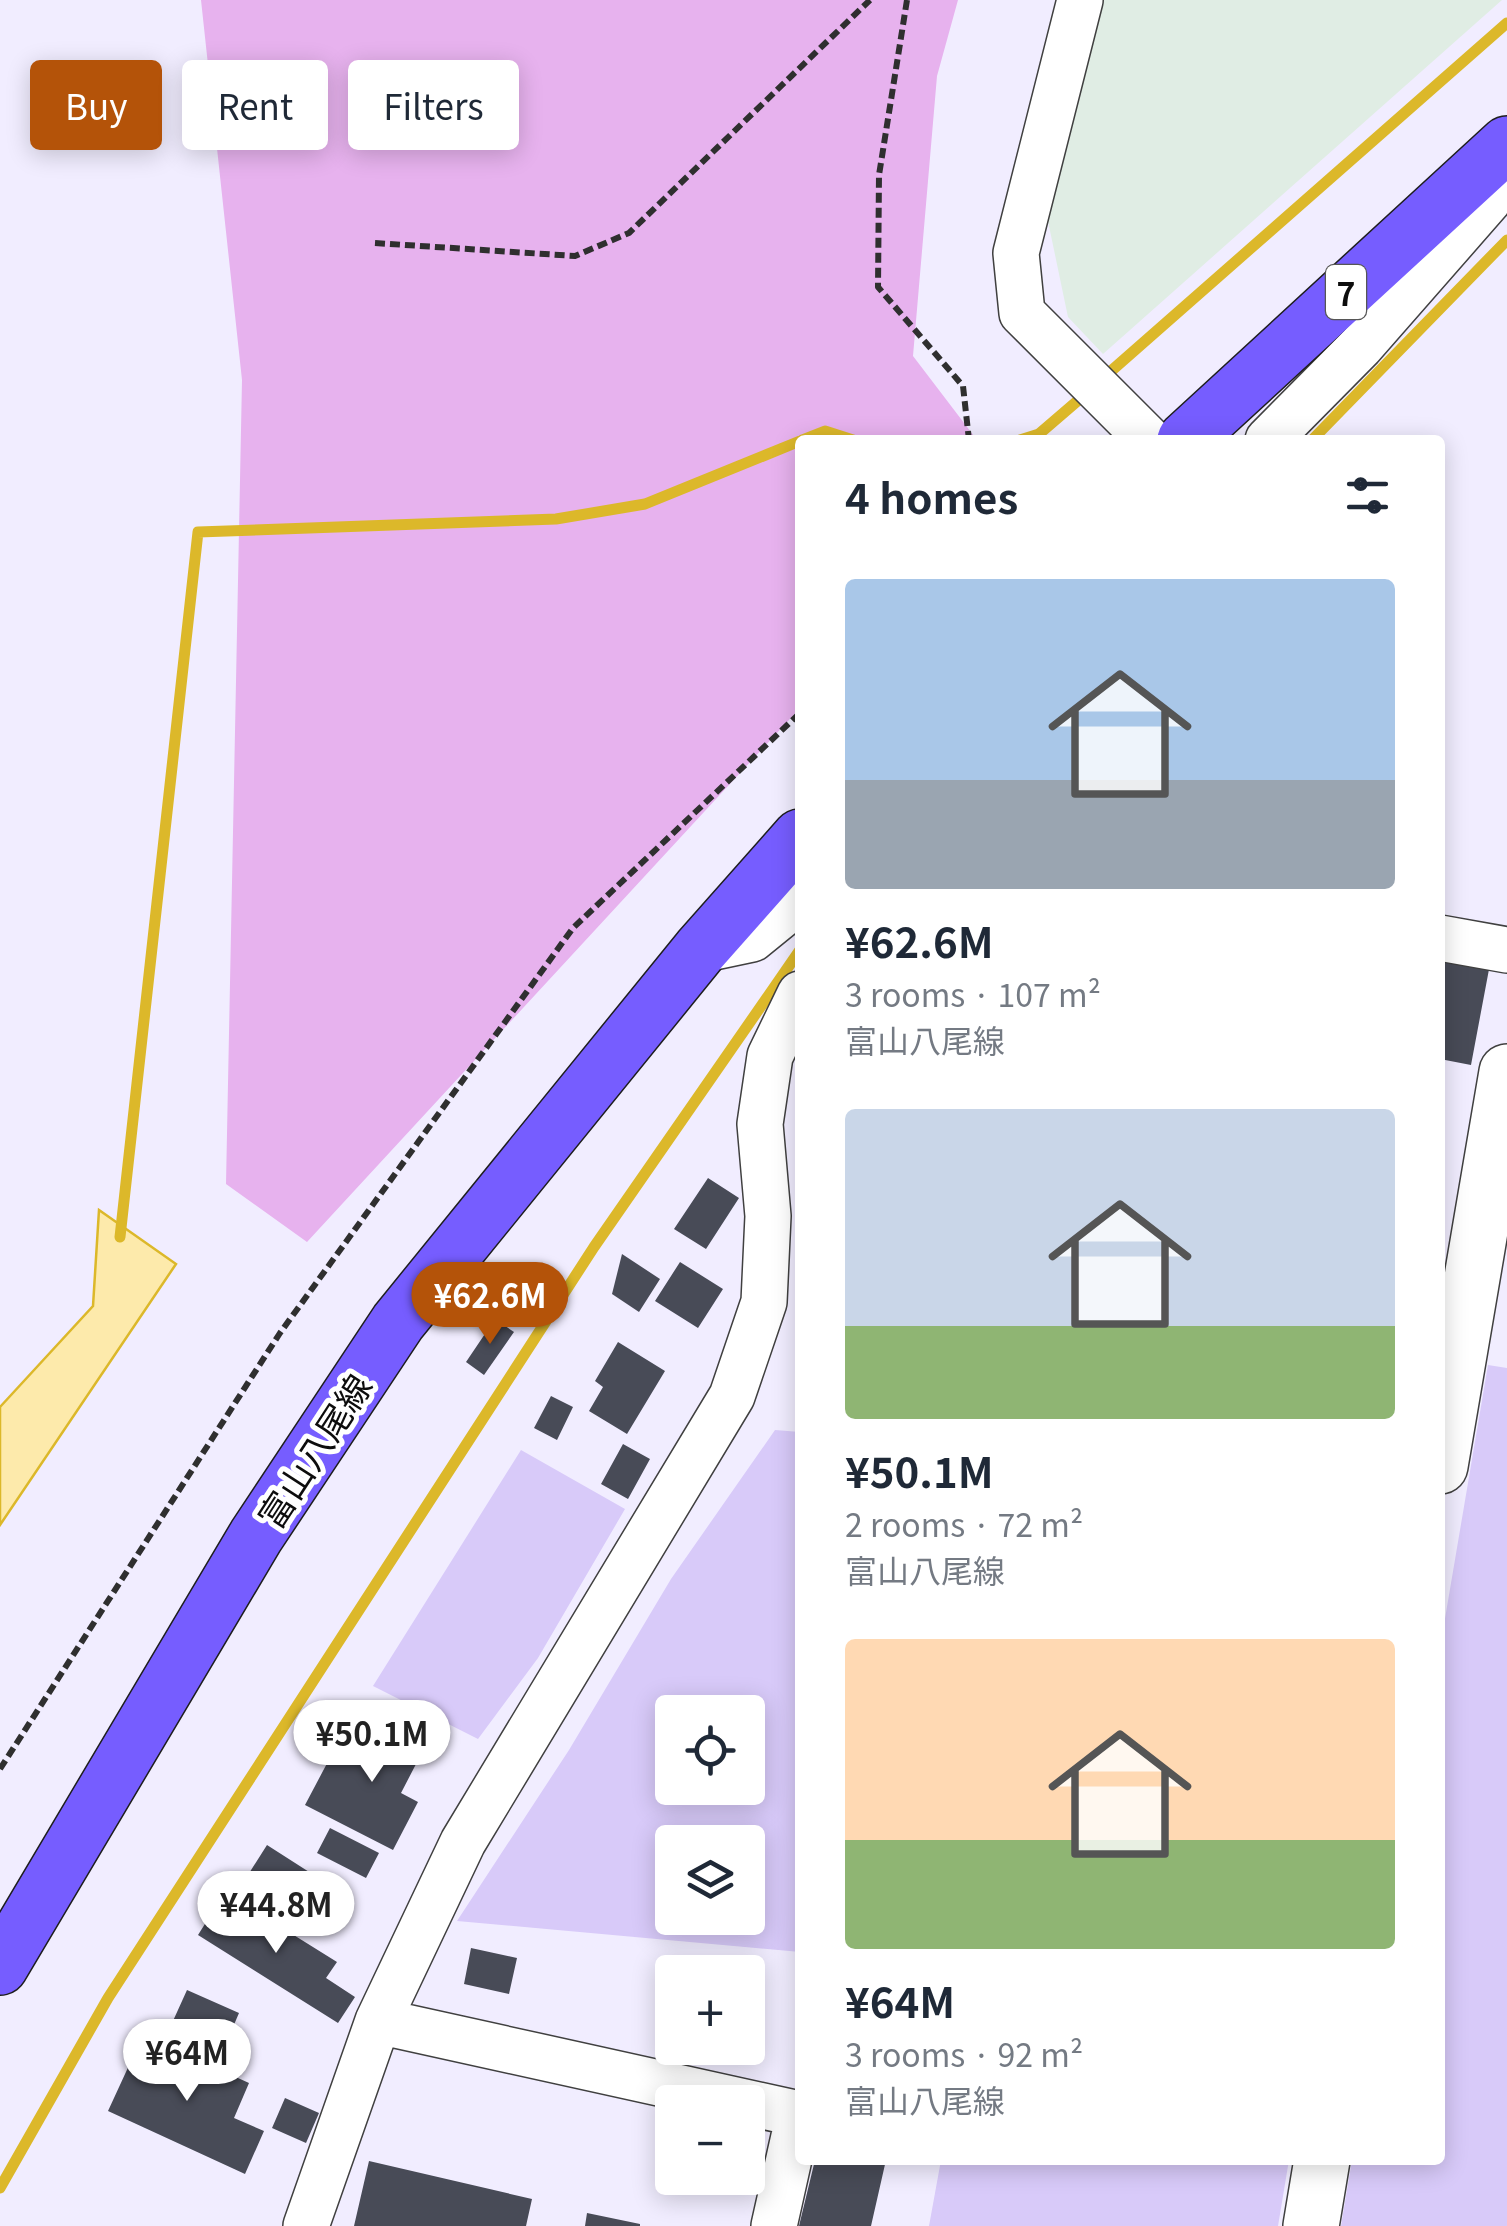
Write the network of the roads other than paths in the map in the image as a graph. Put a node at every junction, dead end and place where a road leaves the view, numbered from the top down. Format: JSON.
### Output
{"nodes":[{"id":1,"x":1080,"y":0,"type":"edge"},
{"id":2,"x":1507,"y":145,"type":"edge"},
{"id":3,"x":1144,"y":435,"type":"edge"},
{"id":4,"x":1190,"y":435,"type":"edge"},
{"id":5,"x":1273,"y":435,"type":"edge"},
{"id":6,"x":795,"y":843,"type":"edge"},
{"id":7,"x":795,"y":904,"type":"edge"},
{"id":8,"x":1445,"y":939,"type":"edge"},
{"id":9,"x":700,"y":950,"type":"junction"},
{"id":10,"x":1507,"y":950,"type":"edge"},
{"id":11,"x":795,"y":1004,"type":"edge"},
{"id":12,"x":1507,"y":1072,"type":"edge"},
{"id":13,"x":1445,"y":1437,"type":"edge"},
{"id":14,"x":0,"y":1966,"type":"edge"},
{"id":15,"x":378,"y":2021,"type":"junction"},
{"id":16,"x":795,"y":2113,"type":"edge"},
{"id":17,"x":795,"y":2132,"type":"edge"},
{"id":18,"x":1321,"y":2165,"type":"edge"},
{"id":19,"x":306,"y":2226,"type":"edge"},
{"id":20,"x":774,"y":2226,"type":"edge"},
{"id":21,"x":1311,"y":2226,"type":"edge"}],
"edges":[{"from":1,"to":3,"type":"street"},
{"from":2,"to":4,"type":"main road","number":"7"},
{"from":2,"to":5,"type":"street"},
{"from":6,"to":9,"type":"main road","name":"富山八尾線"},
{"from":7,"to":9,"type":"street"},
{"from":8,"to":10,"type":"street"},
{"from":9,"to":14,"type":"main road","name":"富山八尾線"},
{"from":11,"to":15,"type":"street"},
{"from":12,"to":13,"type":"street"},
{"from":15,"to":16,"type":"street"},
{"from":15,"to":19,"type":"street"},
{"from":17,"to":20,"type":"street"},
{"from":18,"to":21,"type":"street"}]}
